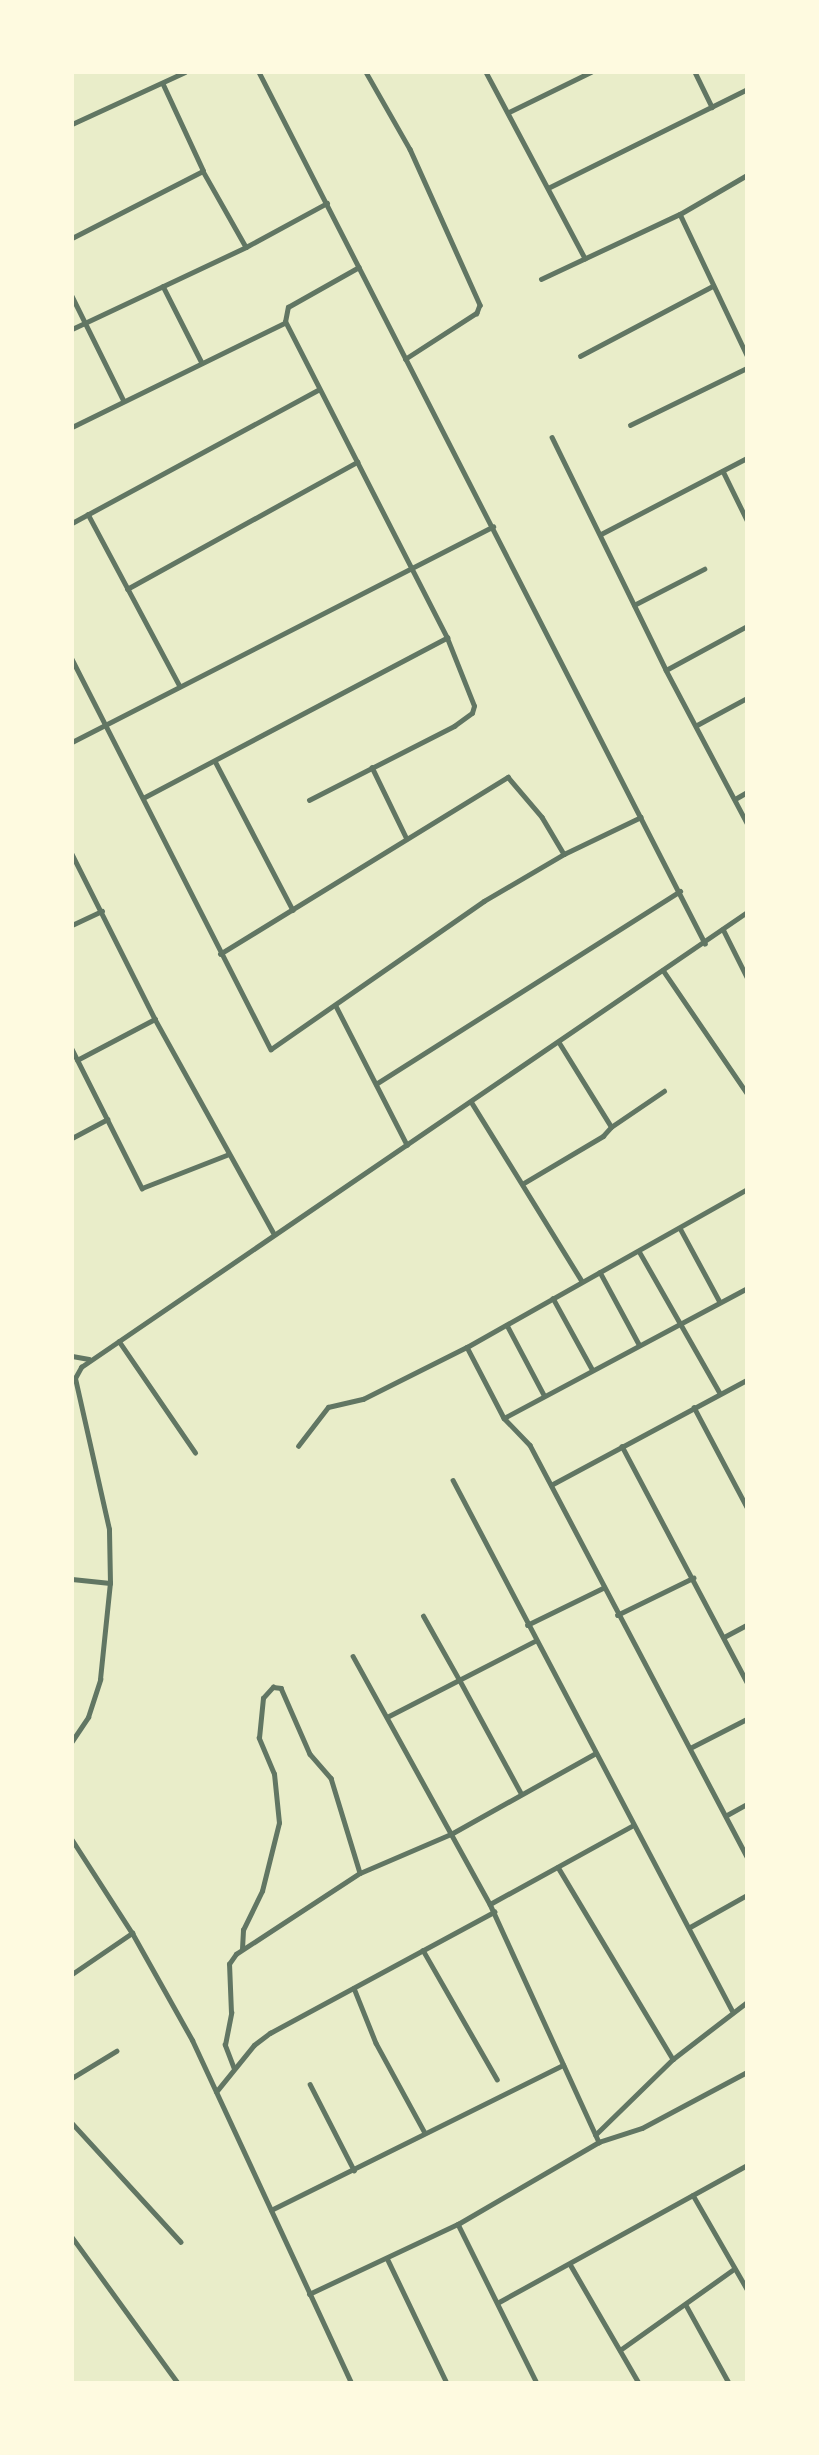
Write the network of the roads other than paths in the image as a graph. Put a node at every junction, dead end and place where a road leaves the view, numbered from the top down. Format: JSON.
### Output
{"nodes":[{"id":1,"x":185,"y":72,"type":"edge"},
{"id":2,"x":259,"y":72,"type":"edge"},
{"id":3,"x":366,"y":72,"type":"edge"},
{"id":4,"x":486,"y":72,"type":"edge"},
{"id":5,"x":591,"y":72,"type":"edge"},
{"id":6,"x":695,"y":72,"type":"edge"},
{"id":7,"x":163,"y":85,"type":"junction"},
{"id":8,"x":747,"y":89,"type":"edge"},
{"id":9,"x":712,"y":107,"type":"junction"},
{"id":10,"x":509,"y":112,"type":"junction"},
{"id":11,"x":72,"y":124,"type":"edge"},
{"id":12,"x":203,"y":171,"type":"junction"},
{"id":13,"x":747,"y":175,"type":"edge"},
{"id":14,"x":550,"y":187,"type":"junction"},
{"id":15,"x":327,"y":203,"type":"junction"},
{"id":16,"x":680,"y":214,"type":"junction"},
{"id":17,"x":72,"y":238,"type":"edge"},
{"id":18,"x":246,"y":247,"type":"junction"},
{"id":19,"x":585,"y":258,"type":"junction"},
{"id":20,"x":359,"y":267,"type":"junction"},
{"id":21,"x":541,"y":279,"type":"dead end"},
{"id":22,"x":163,"y":286,"type":"junction"},
{"id":23,"x":713,"y":286,"type":"junction"},
{"id":24,"x":72,"y":296,"type":"edge"},
{"id":25,"x":85,"y":322,"type":"junction"},
{"id":26,"x":285,"y":323,"type":"junction"},
{"id":27,"x":72,"y":329,"type":"edge"},
{"id":28,"x":747,"y":355,"type":"edge"},
{"id":29,"x":580,"y":356,"type":"dead end"},
{"id":30,"x":406,"y":359,"type":"junction"},
{"id":31,"x":202,"y":363,"type":"junction"},
{"id":32,"x":747,"y":368,"type":"edge"},
{"id":33,"x":318,"y":390,"type":"junction"},
{"id":34,"x":125,"y":402,"type":"junction"},
{"id":35,"x":631,"y":425,"type":"dead end"},
{"id":36,"x":72,"y":427,"type":"edge"},
{"id":37,"x":552,"y":437,"type":"dead end"},
{"id":38,"x":747,"y":458,"type":"edge"},
{"id":39,"x":357,"y":462,"type":"junction"},
{"id":40,"x":723,"y":471,"type":"junction"},
{"id":41,"x":88,"y":513,"type":"junction"},
{"id":42,"x":747,"y":520,"type":"edge"},
{"id":43,"x":72,"y":523,"type":"edge"},
{"id":44,"x":493,"y":527,"type":"junction"},
{"id":45,"x":601,"y":534,"type":"junction"},
{"id":46,"x":412,"y":569,"type":"junction"},
{"id":47,"x":704,"y":569,"type":"dead end"},
{"id":48,"x":127,"y":589,"type":"junction"},
{"id":49,"x":634,"y":605,"type":"junction"},
{"id":50,"x":747,"y":626,"type":"edge"},
{"id":51,"x":447,"y":638,"type":"junction"},
{"id":52,"x":72,"y":659,"type":"edge"},
{"id":53,"x":666,"y":670,"type":"junction"},
{"id":54,"x":180,"y":686,"type":"junction"},
{"id":55,"x":747,"y":698,"type":"edge"},
{"id":56,"x":106,"y":725,"type":"junction"},
{"id":57,"x":697,"y":725,"type":"junction"},
{"id":58,"x":72,"y":742,"type":"edge"},
{"id":59,"x":215,"y":761,"type":"junction"},
{"id":60,"x":372,"y":767,"type":"junction"},
{"id":61,"x":747,"y":792,"type":"edge"},
{"id":62,"x":143,"y":798,"type":"junction"},
{"id":63,"x":735,"y":799,"type":"junction"},
{"id":64,"x":309,"y":800,"type":"dead end"},
{"id":65,"x":641,"y":817,"type":"junction"},
{"id":66,"x":747,"y":823,"type":"edge"},
{"id":67,"x":405,"y":837,"type":"junction"},
{"id":68,"x":564,"y":854,"type":"junction"},
{"id":69,"x":72,"y":855,"type":"edge"},
{"id":70,"x":680,"y":891,"type":"junction"},
{"id":71,"x":293,"y":910,"type":"junction"},
{"id":72,"x":102,"y":911,"type":"junction"},
{"id":73,"x":747,"y":912,"type":"edge"},
{"id":74,"x":72,"y":925,"type":"edge"},
{"id":75,"x":723,"y":929,"type":"junction"},
{"id":76,"x":705,"y":943,"type":"junction"},
{"id":77,"x":220,"y":954,"type":"junction"},
{"id":78,"x":663,"y":970,"type":"junction"},
{"id":79,"x":747,"y":977,"type":"edge"},
{"id":80,"x":336,"y":1006,"type":"junction"},
{"id":81,"x":155,"y":1019,"type":"junction"},
{"id":82,"x":559,"y":1043,"type":"junction"},
{"id":83,"x":72,"y":1049,"type":"edge"},
{"id":84,"x":77,"y":1060,"type":"junction"},
{"id":85,"x":376,"y":1084,"type":"junction"},
{"id":86,"x":664,"y":1091,"type":"dead end"},
{"id":87,"x":747,"y":1093,"type":"edge"},
{"id":88,"x":472,"y":1103,"type":"junction"},
{"id":89,"x":107,"y":1119,"type":"junction"},
{"id":90,"x":611,"y":1127,"type":"junction"},
{"id":91,"x":72,"y":1138,"type":"edge"},
{"id":92,"x":407,"y":1146,"type":"junction"},
{"id":93,"x":229,"y":1153,"type":"junction"},
{"id":94,"x":524,"y":1183,"type":"junction"},
{"id":95,"x":747,"y":1191,"type":"edge"},
{"id":96,"x":680,"y":1228,"type":"junction"},
{"id":97,"x":273,"y":1232,"type":"junction"},
{"id":98,"x":639,"y":1251,"type":"junction"},
{"id":99,"x":600,"y":1272,"type":"junction"},
{"id":100,"x":582,"y":1282,"type":"junction"},
{"id":101,"x":747,"y":1288,"type":"edge"},
{"id":102,"x":553,"y":1298,"type":"junction"},
{"id":103,"x":720,"y":1302,"type":"junction"},
{"id":104,"x":681,"y":1324,"type":"junction"},
{"id":105,"x":507,"y":1325,"type":"junction"},
{"id":106,"x":119,"y":1341,"type":"junction"},
{"id":107,"x":639,"y":1344,"type":"junction"},
{"id":108,"x":467,"y":1347,"type":"junction"},
{"id":109,"x":72,"y":1356,"type":"edge"},
{"id":110,"x":89,"y":1359,"type":"junction"},
{"id":111,"x":592,"y":1369,"type":"junction"},
{"id":112,"x":74,"y":1378,"type":"edge"},
{"id":113,"x":747,"y":1380,"type":"edge"},
{"id":114,"x":720,"y":1393,"type":"junction"},
{"id":115,"x":544,"y":1395,"type":"junction"},
{"id":116,"x":694,"y":1407,"type":"junction"},
{"id":117,"x":504,"y":1418,"type":"junction"},
{"id":118,"x":298,"y":1446,"type":"dead end"},
{"id":119,"x":622,"y":1446,"type":"junction"},
{"id":120,"x":195,"y":1452,"type":"dead end"},
{"id":121,"x":453,"y":1479,"type":"dead end"},
{"id":122,"x":551,"y":1485,"type":"junction"},
{"id":123,"x":747,"y":1507,"type":"edge"},
{"id":124,"x":693,"y":1578,"type":"junction"},
{"id":125,"x":72,"y":1579,"type":"edge"},
{"id":126,"x":110,"y":1583,"type":"junction"},
{"id":127,"x":603,"y":1588,"type":"junction"},
{"id":128,"x":617,"y":1615,"type":"junction"},
{"id":129,"x":424,"y":1616,"type":"dead end"},
{"id":130,"x":527,"y":1625,"type":"junction"},
{"id":131,"x":747,"y":1625,"type":"edge"},
{"id":132,"x":724,"y":1637,"type":"junction"},
{"id":133,"x":535,"y":1641,"type":"junction"},
{"id":134,"x":353,"y":1656,"type":"dead end"},
{"id":135,"x":459,"y":1680,"type":"junction"},
{"id":136,"x":747,"y":1682,"type":"edge"},
{"id":137,"x":387,"y":1717,"type":"junction"},
{"id":138,"x":747,"y":1719,"type":"edge"},
{"id":139,"x":72,"y":1741,"type":"edge"},
{"id":140,"x":692,"y":1746,"type":"junction"},
{"id":141,"x":594,"y":1754,"type":"junction"},
{"id":142,"x":521,"y":1794,"type":"junction"},
{"id":143,"x":747,"y":1804,"type":"edge"},
{"id":144,"x":727,"y":1815,"type":"junction"},
{"id":145,"x":632,"y":1826,"type":"junction"},
{"id":146,"x":451,"y":1834,"type":"junction"},
{"id":147,"x":72,"y":1840,"type":"edge"},
{"id":148,"x":747,"y":1857,"type":"edge"},
{"id":149,"x":558,"y":1867,"type":"junction"},
{"id":150,"x":360,"y":1873,"type":"junction"},
{"id":151,"x":747,"y":1895,"type":"edge"},
{"id":152,"x":490,"y":1905,"type":"junction"},
{"id":153,"x":494,"y":1912,"type":"junction"},
{"id":154,"x":690,"y":1927,"type":"junction"},
{"id":155,"x":132,"y":1933,"type":"junction"},
{"id":156,"x":242,"y":1950,"type":"junction"},
{"id":157,"x":423,"y":1950,"type":"junction"},
{"id":158,"x":72,"y":1974,"type":"edge"},
{"id":159,"x":354,"y":1989,"type":"junction"},
{"id":160,"x":747,"y":2002,"type":"edge"},
{"id":161,"x":732,"y":2010,"type":"junction"},
{"id":162,"x":116,"y":2051,"type":"dead end"},
{"id":163,"x":673,"y":2060,"type":"junction"},
{"id":164,"x":563,"y":2065,"type":"junction"},
{"id":165,"x":234,"y":2069,"type":"junction"},
{"id":166,"x":747,"y":2072,"type":"edge"},
{"id":167,"x":72,"y":2078,"type":"edge"},
{"id":168,"x":497,"y":2079,"type":"dead end"},
{"id":169,"x":310,"y":2084,"type":"dead end"},
{"id":170,"x":215,"y":2093,"type":"junction"},
{"id":171,"x":72,"y":2123,"type":"edge"},
{"id":172,"x":425,"y":2133,"type":"junction"},
{"id":173,"x":595,"y":2135,"type":"junction"},
{"id":174,"x":599,"y":2142,"type":"junction"},
{"id":175,"x":747,"y":2165,"type":"edge"},
{"id":176,"x":354,"y":2170,"type":"junction"},
{"id":177,"x":693,"y":2195,"type":"junction"},
{"id":178,"x":271,"y":2210,"type":"junction"},
{"id":179,"x":458,"y":2224,"type":"junction"},
{"id":180,"x":72,"y":2237,"type":"edge"},
{"id":181,"x":181,"y":2242,"type":"dead end"},
{"id":182,"x":388,"y":2260,"type":"junction"},
{"id":183,"x":570,"y":2263,"type":"junction"},
{"id":184,"x":734,"y":2269,"type":"junction"},
{"id":185,"x":747,"y":2289,"type":"edge"},
{"id":186,"x":309,"y":2294,"type":"junction"},
{"id":187,"x":499,"y":2302,"type":"junction"},
{"id":188,"x":686,"y":2305,"type":"junction"},
{"id":189,"x":620,"y":2350,"type":"junction"},
{"id":190,"x":178,"y":2383,"type":"edge"},
{"id":191,"x":351,"y":2383,"type":"edge"},
{"id":192,"x":447,"y":2383,"type":"edge"},
{"id":193,"x":537,"y":2383,"type":"edge"},
{"id":194,"x":639,"y":2383,"type":"edge"},
{"id":195,"x":729,"y":2383,"type":"edge"}],
"edges":[{"from":1,"to":7,"type":"street"},
{"from":2,"to":15,"type":"street"},
{"from":3,"to":30,"type":"street"},
{"from":4,"to":10,"type":"street"},
{"from":5,"to":10,"type":"street"},
{"from":6,"to":9,"type":"street"},
{"from":7,"to":11,"type":"street"},
{"from":7,"to":12,"type":"street"},
{"from":8,"to":9,"type":"street"},
{"from":9,"to":14,"type":"street"},
{"from":10,"to":14,"type":"street"},
{"from":12,"to":17,"type":"street"},
{"from":12,"to":18,"type":"street"},
{"from":13,"to":16,"type":"street"},
{"from":14,"to":19,"type":"street"},
{"from":15,"to":18,"type":"street"},
{"from":15,"to":20,"type":"street"},
{"from":16,"to":19,"type":"street"},
{"from":16,"to":23,"type":"street"},
{"from":18,"to":22,"type":"street"},
{"from":19,"to":21,"type":"street"},
{"from":20,"to":26,"type":"street"},
{"from":20,"to":30,"type":"street"},
{"from":22,"to":25,"type":"street"},
{"from":22,"to":31,"type":"street"},
{"from":23,"to":28,"type":"street"},
{"from":23,"to":29,"type":"street"},
{"from":24,"to":25,"type":"street"},
{"from":25,"to":27,"type":"street"},
{"from":25,"to":34,"type":"street"},
{"from":26,"to":31,"type":"street"},
{"from":26,"to":33,"type":"street"},
{"from":30,"to":44,"type":"street"},
{"from":31,"to":34,"type":"street"},
{"from":32,"to":35,"type":"street"},
{"from":33,"to":39,"type":"street"},
{"from":33,"to":41,"type":"street"},
{"from":34,"to":36,"type":"street"},
{"from":37,"to":45,"type":"street"},
{"from":38,"to":40,"type":"street"},
{"from":39,"to":46,"type":"street"},
{"from":39,"to":48,"type":"street"},
{"from":40,"to":42,"type":"street"},
{"from":40,"to":45,"type":"street"},
{"from":41,"to":43,"type":"street"},
{"from":41,"to":48,"type":"street"},
{"from":44,"to":46,"type":"street"},
{"from":44,"to":65,"type":"street"},
{"from":45,"to":49,"type":"street"},
{"from":46,"to":51,"type":"street"},
{"from":46,"to":54,"type":"street"},
{"from":47,"to":49,"type":"street"},
{"from":48,"to":54,"type":"street"},
{"from":49,"to":53,"type":"street"},
{"from":50,"to":53,"type":"street"},
{"from":51,"to":59,"type":"street"},
{"from":51,"to":60,"type":"street"},
{"from":52,"to":56,"type":"street"},
{"from":53,"to":57,"type":"street"},
{"from":54,"to":56,"type":"street"},
{"from":55,"to":57,"type":"street"},
{"from":56,"to":58,"type":"street"},
{"from":56,"to":62,"type":"street"},
{"from":57,"to":63,"type":"street"},
{"from":59,"to":62,"type":"street"},
{"from":59,"to":71,"type":"street"},
{"from":60,"to":64,"type":"street"},
{"from":60,"to":67,"type":"street"},
{"from":61,"to":63,"type":"street"},
{"from":62,"to":77,"type":"street"},
{"from":63,"to":66,"type":"street"},
{"from":65,"to":68,"type":"street"},
{"from":65,"to":70,"type":"street"},
{"from":67,"to":68,"type":"street"},
{"from":67,"to":71,"type":"street"},
{"from":68,"to":80,"type":"street"},
{"from":69,"to":72,"type":"street"},
{"from":70,"to":76,"type":"street"},
{"from":70,"to":85,"type":"street"},
{"from":71,"to":77,"type":"street"},
{"from":72,"to":74,"type":"street"},
{"from":72,"to":81,"type":"street"},
{"from":73,"to":75,"type":"street"},
{"from":75,"to":76,"type":"street"},
{"from":75,"to":79,"type":"street"},
{"from":76,"to":78,"type":"street"},
{"from":77,"to":80,"type":"street"},
{"from":78,"to":82,"type":"street"},
{"from":78,"to":87,"type":"street"},
{"from":80,"to":85,"type":"street"},
{"from":81,"to":84,"type":"street"},
{"from":81,"to":93,"type":"street"},
{"from":82,"to":88,"type":"street"},
{"from":82,"to":90,"type":"street"},
{"from":83,"to":84,"type":"street"},
{"from":84,"to":89,"type":"street"},
{"from":85,"to":92,"type":"street"},
{"from":86,"to":90,"type":"street"},
{"from":88,"to":92,"type":"street"},
{"from":88,"to":94,"type":"street"},
{"from":89,"to":91,"type":"street"},
{"from":89,"to":93,"type":"street"},
{"from":90,"to":94,"type":"street"},
{"from":92,"to":97,"type":"street"},
{"from":93,"to":97,"type":"street"},
{"from":94,"to":100,"type":"street"},
{"from":95,"to":96,"type":"street"},
{"from":96,"to":98,"type":"street"},
{"from":96,"to":103,"type":"street"},
{"from":97,"to":106,"type":"street"},
{"from":98,"to":99,"type":"street"},
{"from":98,"to":104,"type":"street"},
{"from":99,"to":100,"type":"street"},
{"from":99,"to":107,"type":"street"},
{"from":100,"to":102,"type":"street"},
{"from":101,"to":103,"type":"street"},
{"from":102,"to":105,"type":"street"},
{"from":102,"to":111,"type":"street"},
{"from":103,"to":104,"type":"street"},
{"from":104,"to":107,"type":"street"},
{"from":104,"to":114,"type":"street"},
{"from":105,"to":108,"type":"street"},
{"from":105,"to":115,"type":"street"},
{"from":106,"to":110,"type":"street"},
{"from":106,"to":120,"type":"street"},
{"from":107,"to":111,"type":"street"},
{"from":108,"to":117,"type":"street"},
{"from":108,"to":118,"type":"street"},
{"from":109,"to":110,"type":"street"},
{"from":110,"to":112,"type":"street"},
{"from":111,"to":115,"type":"street"},
{"from":112,"to":126,"type":"street"},
{"from":113,"to":114,"type":"street"},
{"from":114,"to":116,"type":"street"},
{"from":115,"to":117,"type":"street"},
{"from":116,"to":119,"type":"street"},
{"from":116,"to":123,"type":"street"},
{"from":117,"to":122,"type":"street"},
{"from":119,"to":122,"type":"street"},
{"from":119,"to":124,"type":"street"},
{"from":121,"to":130,"type":"street"},
{"from":122,"to":127,"type":"street"},
{"from":124,"to":128,"type":"street"},
{"from":124,"to":132,"type":"street"},
{"from":125,"to":126,"type":"street"},
{"from":126,"to":139,"type":"street"},
{"from":127,"to":128,"type":"street"},
{"from":127,"to":130,"type":"street"},
{"from":128,"to":140,"type":"street"},
{"from":129,"to":135,"type":"street"},
{"from":130,"to":133,"type":"street"},
{"from":131,"to":132,"type":"street"},
{"from":132,"to":136,"type":"street"},
{"from":133,"to":135,"type":"street"},
{"from":133,"to":141,"type":"street"},
{"from":134,"to":137,"type":"street"},
{"from":135,"to":137,"type":"street"},
{"from":135,"to":142,"type":"street"},
{"from":137,"to":146,"type":"street"},
{"from":138,"to":140,"type":"street"},
{"from":140,"to":144,"type":"street"},
{"from":141,"to":142,"type":"street"},
{"from":141,"to":145,"type":"street"},
{"from":142,"to":146,"type":"street"},
{"from":143,"to":144,"type":"street"},
{"from":144,"to":148,"type":"street"},
{"from":145,"to":149,"type":"street"},
{"from":145,"to":154,"type":"street"},
{"from":146,"to":150,"type":"street"},
{"from":146,"to":152,"type":"street"},
{"from":147,"to":155,"type":"street"},
{"from":149,"to":152,"type":"street"},
{"from":149,"to":163,"type":"street"},
{"from":150,"to":156,"type":"street"},
{"from":150,"to":156,"type":"street"},
{"from":151,"to":154,"type":"street"},
{"from":152,"to":153,"type":"street"},
{"from":153,"to":157,"type":"street"},
{"from":153,"to":164,"type":"street"},
{"from":154,"to":161,"type":"street"},
{"from":155,"to":158,"type":"street"},
{"from":155,"to":170,"type":"street"},
{"from":156,"to":165,"type":"street"},
{"from":157,"to":159,"type":"street"},
{"from":157,"to":168,"type":"street"},
{"from":159,"to":165,"type":"street"},
{"from":159,"to":172,"type":"street"},
{"from":160,"to":161,"type":"street"},
{"from":161,"to":163,"type":"street"},
{"from":162,"to":167,"type":"street"},
{"from":163,"to":173,"type":"street"},
{"from":164,"to":172,"type":"street"},
{"from":164,"to":173,"type":"street"},
{"from":165,"to":170,"type":"street"},
{"from":166,"to":174,"type":"street"},
{"from":169,"to":176,"type":"street"},
{"from":170,"to":178,"type":"street"},
{"from":171,"to":181,"type":"street"},
{"from":172,"to":176,"type":"street"},
{"from":173,"to":174,"type":"street"},
{"from":174,"to":179,"type":"street"},
{"from":175,"to":177,"type":"street"},
{"from":176,"to":178,"type":"street"},
{"from":177,"to":183,"type":"street"},
{"from":177,"to":184,"type":"street"},
{"from":178,"to":186,"type":"street"},
{"from":179,"to":182,"type":"street"},
{"from":179,"to":187,"type":"street"},
{"from":180,"to":190,"type":"street"},
{"from":182,"to":186,"type":"street"},
{"from":182,"to":192,"type":"street"},
{"from":183,"to":187,"type":"street"},
{"from":183,"to":189,"type":"street"},
{"from":184,"to":185,"type":"street"},
{"from":184,"to":188,"type":"street"},
{"from":186,"to":191,"type":"street"},
{"from":187,"to":193,"type":"street"},
{"from":188,"to":189,"type":"street"},
{"from":188,"to":195,"type":"street"},
{"from":189,"to":194,"type":"street"}]}
